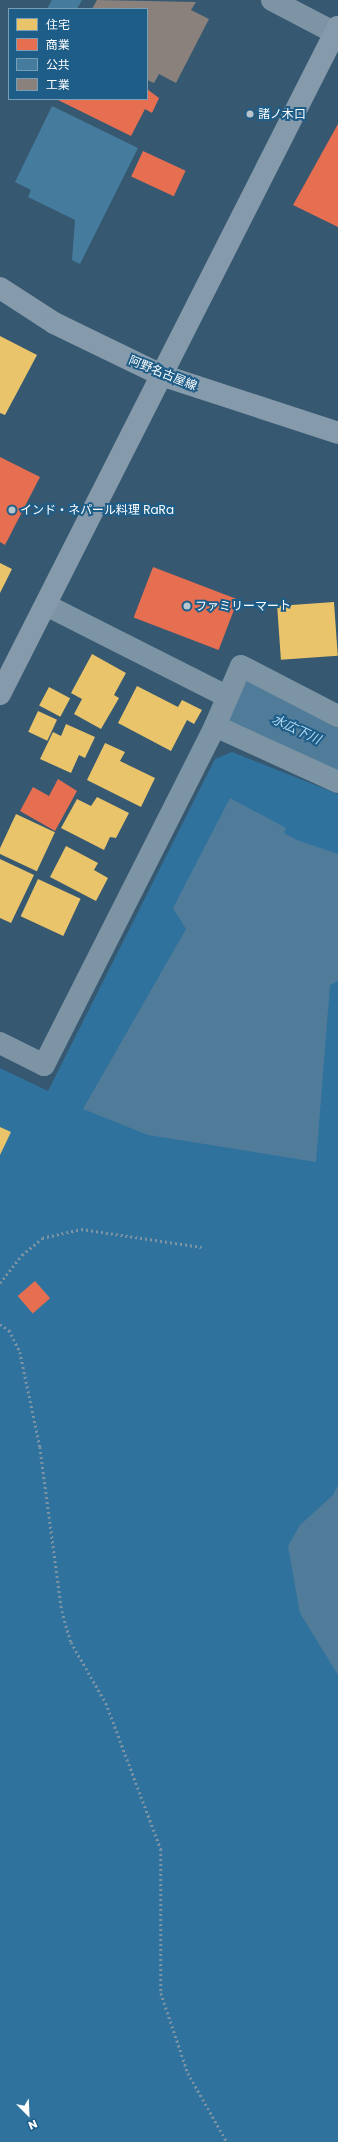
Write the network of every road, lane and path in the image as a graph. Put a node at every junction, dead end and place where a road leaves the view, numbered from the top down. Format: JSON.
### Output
{"nodes":[{"id":1,"x":272,"y":0,"type":"edge"},
{"id":2,"x":336,"y":30,"type":"edge"},
{"id":3,"x":0,"y":288,"type":"edge"},
{"id":4,"x":161,"y":375,"type":"junction"},
{"id":5,"x":338,"y":433,"type":"edge"},
{"id":6,"x":46,"y":605,"type":"junction"},
{"id":7,"x":0,"y":694,"type":"edge"},
{"id":8,"x":226,"y":696,"type":"junction"},
{"id":9,"x":338,"y":716,"type":"edge"},
{"id":10,"x":215,"y":726,"type":"junction"},
{"id":11,"x":338,"y":782,"type":"edge"},
{"id":12,"x":0,"y":1044,"type":"edge"},
{"id":13,"x":202,"y":1247,"type":"dead end"},
{"id":14,"x":0,"y":1283,"type":"edge"},
{"id":15,"x":0,"y":1324,"type":"edge"},
{"id":16,"x":227,"y":2142,"type":"edge"}],
"edges":[{"from":1,"to":2,"type":"street"},
{"from":2,"to":4,"type":"street"},
{"from":3,"to":4,"type":"street","name":"阿野名古屋線"},
{"from":4,"to":5,"type":"street","name":"阿野名古屋線"},
{"from":4,"to":6,"type":"street"},
{"from":6,"to":7,"type":"street"},
{"from":6,"to":8,"type":"street"},
{"from":8,"to":9,"type":"street"},
{"from":8,"to":10,"type":"street"},
{"from":10,"to":11,"type":"street"},
{"from":10,"to":12,"type":"street"},
{"from":13,"to":14,"type":"path"},
{"from":15,"to":16,"type":"path"}]}
